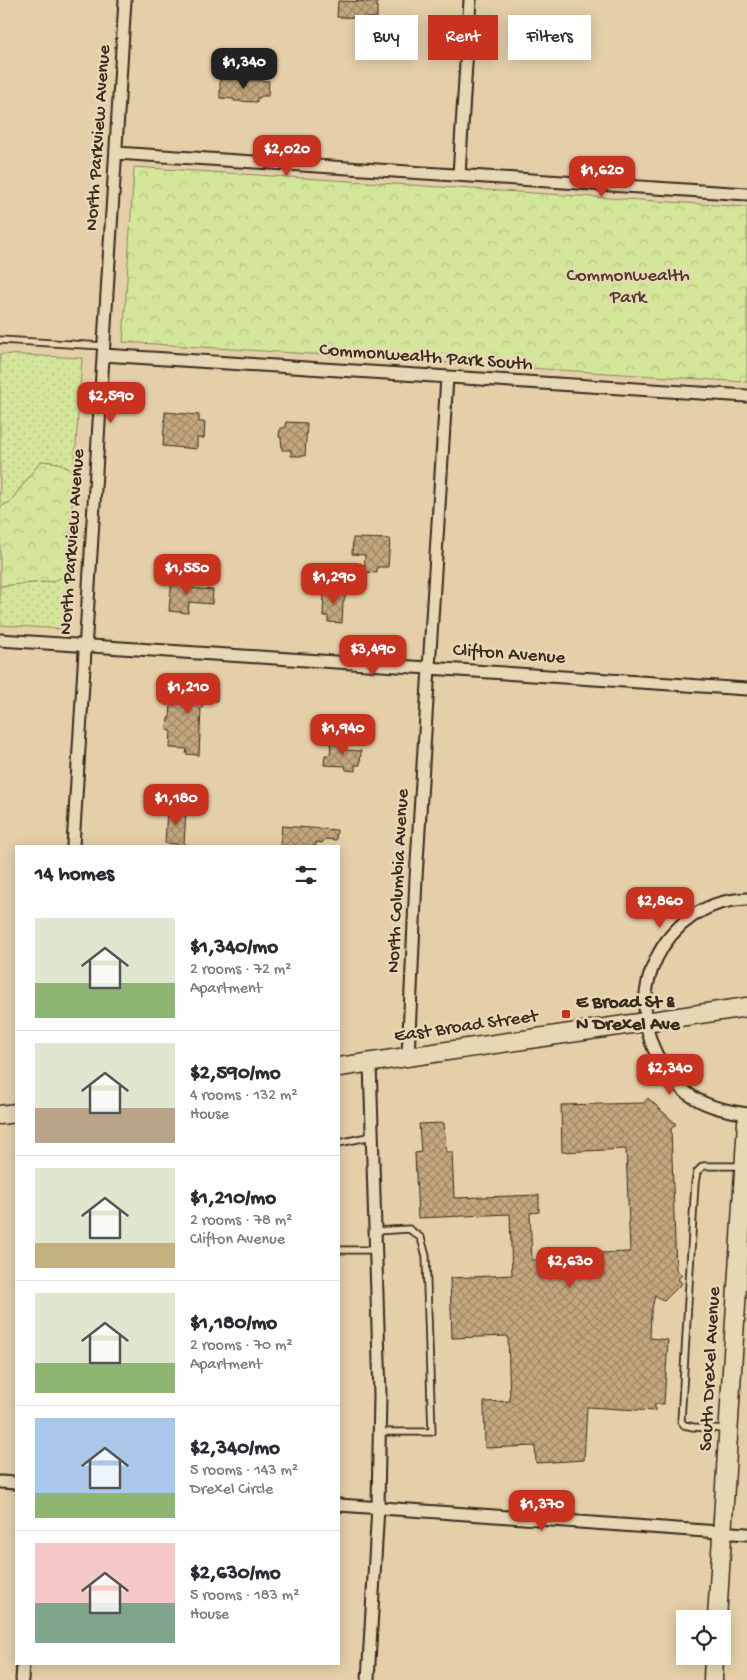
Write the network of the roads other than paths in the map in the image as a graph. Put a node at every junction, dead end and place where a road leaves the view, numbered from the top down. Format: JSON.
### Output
{"nodes":[{"id":1,"x":125,"y":0,"type":"edge"},
{"id":2,"x":470,"y":0,"type":"edge"},
{"id":3,"x":116,"y":153,"type":"junction"},
{"id":4,"x":459,"y":175,"type":"junction"},
{"id":5,"x":747,"y":194,"type":"edge"},
{"id":6,"x":0,"y":340,"type":"edge"},
{"id":7,"x":103,"y":350,"type":"junction"},
{"id":8,"x":447,"y":377,"type":"junction"},
{"id":9,"x":747,"y":396,"type":"edge"},
{"id":10,"x":0,"y":640,"type":"edge"},
{"id":11,"x":84,"y":647,"type":"junction"},
{"id":12,"x":429,"y":668,"type":"junction"},
{"id":13,"x":747,"y":689,"type":"edge"},
{"id":14,"x":72,"y":845,"type":"edge"},
{"id":15,"x":747,"y":899,"type":"edge"},
{"id":16,"x":747,"y":1007,"type":"edge"},
{"id":17,"x":646,"y":1021,"type":"junction"},
{"id":18,"x":408,"y":1057,"type":"junction"},
{"id":19,"x":370,"y":1062,"type":"junction"},
{"id":20,"x":340,"y":1067,"type":"edge"},
{"id":21,"x":15,"y":1113,"type":"edge"},
{"id":22,"x":747,"y":1114,"type":"edge"},
{"id":23,"x":0,"y":1115,"type":"edge"},
{"id":24,"x":747,"y":1122,"type":"edge"},
{"id":25,"x":372,"y":1136,"type":"junction"},
{"id":26,"x":340,"y":1143,"type":"edge"},
{"id":27,"x":744,"y":1166,"type":"junction"},
{"id":28,"x":375,"y":1230,"type":"junction"},
{"id":29,"x":340,"y":1250,"type":"edge"},
{"id":30,"x":376,"y":1250,"type":"junction"},
{"id":31,"x":728,"y":1429,"type":"junction"},
{"id":32,"x":380,"y":1432,"type":"junction"},
{"id":33,"x":0,"y":1482,"type":"edge"},
{"id":34,"x":15,"y":1483,"type":"edge"},
{"id":35,"x":340,"y":1505,"type":"edge"},
{"id":36,"x":378,"y":1508,"type":"junction"},
{"id":37,"x":722,"y":1532,"type":"junction"},
{"id":38,"x":747,"y":1534,"type":"edge"},
{"id":39,"x":718,"y":1610,"type":"edge"},
{"id":40,"x":23,"y":1665,"type":"edge"},
{"id":41,"x":714,"y":1665,"type":"edge"},
{"id":42,"x":22,"y":1680,"type":"edge"},
{"id":43,"x":368,"y":1680,"type":"edge"},
{"id":44,"x":713,"y":1680,"type":"edge"}],
"edges":[{"from":1,"to":3,"type":"street","name":"North Parkview Avenue"},
{"from":2,"to":4,"type":"street"},
{"from":3,"to":4,"type":"street"},
{"from":3,"to":7,"type":"street","name":"North Parkview Avenue"},
{"from":4,"to":5,"type":"street"},
{"from":6,"to":7,"type":"lane"},
{"from":7,"to":8,"type":"street","name":"Commonwealth Park South"},
{"from":7,"to":11,"type":"street","name":"North Parkview Avenue"},
{"from":8,"to":9,"type":"street","name":"Commonwealth Park South"},
{"from":8,"to":12,"type":"street","name":"North Columbia Avenue"},
{"from":10,"to":11,"type":"street","name":"Clifton Avenue"},
{"from":11,"to":12,"type":"street","name":"Clifton Avenue"},
{"from":11,"to":14,"type":"street","name":"North Parkview Avenue"},
{"from":12,"to":13,"type":"street","name":"Clifton Avenue"},
{"from":12,"to":18,"type":"street","name":"North Columbia Avenue"},
{"from":15,"to":17,"type":"street"},
{"from":16,"to":17,"type":"main road","name":"East Broad Street"},
{"from":17,"to":18,"type":"main road","name":"East Broad Street"},
{"from":17,"to":22,"type":"street"},
{"from":18,"to":19,"type":"main road","name":"East Broad Street"},
{"from":19,"to":20,"type":"main road","name":"East Broad Street"},
{"from":19,"to":25,"type":"street"},
{"from":21,"to":23,"type":"main road"},
{"from":24,"to":27,"type":"main road","name":"South Drexel Avenue"},
{"from":25,"to":26,"type":"lane"},
{"from":25,"to":28,"type":"street"},
{"from":27,"to":31,"type":"main road","name":"South Drexel Avenue"},
{"from":27,"to":31,"type":"lane"},
{"from":28,"to":30,"type":"street"},
{"from":28,"to":32,"type":"lane"},
{"from":29,"to":30,"type":"lane"},
{"from":30,"to":32,"type":"street"},
{"from":31,"to":37,"type":"main road","name":"South Drexel Avenue"},
{"from":32,"to":36,"type":"street"},
{"from":33,"to":34,"type":"street"},
{"from":35,"to":36,"type":"street"},
{"from":36,"to":37,"type":"street"},
{"from":36,"to":43,"type":"street"},
{"from":37,"to":38,"type":"street"},
{"from":37,"to":39,"type":"main road","name":"South Drexel Avenue"},
{"from":40,"to":42,"type":"street"},
{"from":41,"to":44,"type":"main road"}]}
